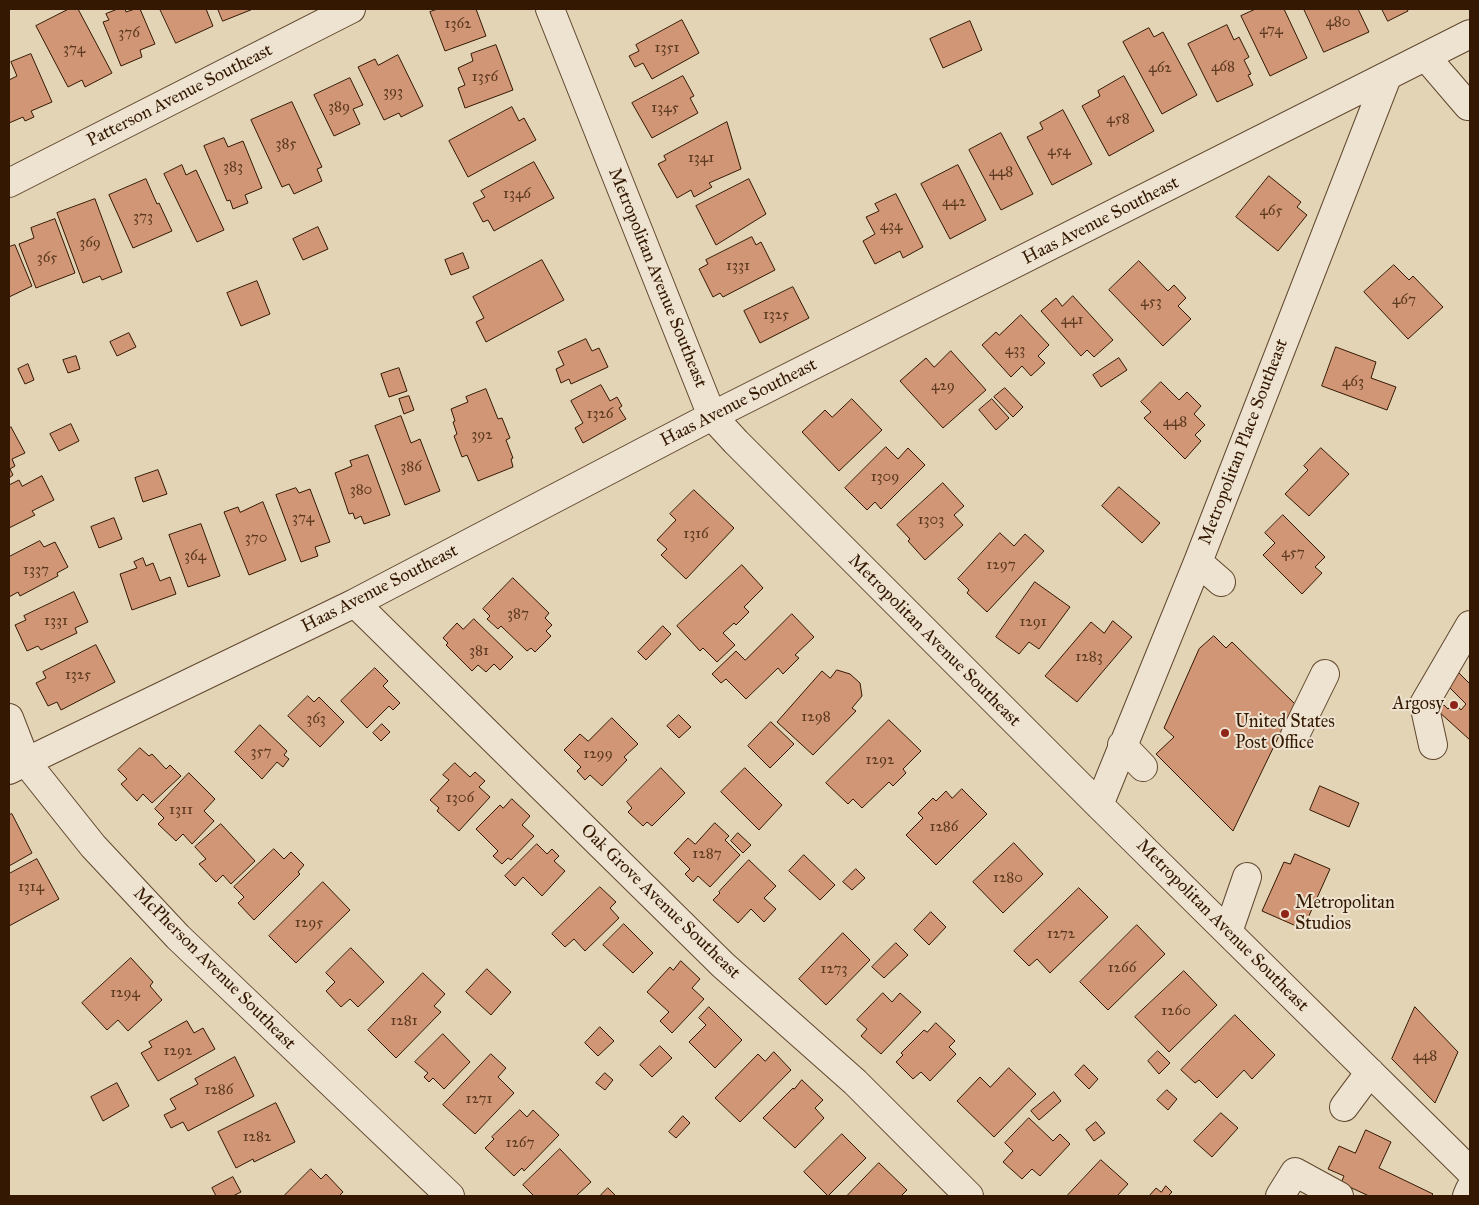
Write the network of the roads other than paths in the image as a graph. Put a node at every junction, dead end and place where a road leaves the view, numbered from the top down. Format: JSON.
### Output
{"nodes":[{"id":1,"x":351,"y":9,"type":"edge"},
{"id":2,"x":550,"y":9,"type":"edge"},
{"id":3,"x":1470,"y":34,"type":"edge"},
{"id":4,"x":1426,"y":57,"type":"junction"},
{"id":5,"x":1387,"y":77,"type":"junction"},
{"id":6,"x":1468,"y":106,"type":"dead end"},
{"id":7,"x":9,"y":183,"type":"edge"},
{"id":8,"x":712,"y":416,"type":"junction"},
{"id":9,"x":1198,"y":562,"type":"junction"},
{"id":10,"x":1221,"y":582,"type":"dead end"},
{"id":11,"x":355,"y":603,"type":"junction"},
{"id":12,"x":1470,"y":625,"type":"edge"},
{"id":13,"x":1324,"y":674,"type":"dead end"},
{"id":14,"x":9,"y":718,"type":"edge"},
{"id":15,"x":1295,"y":735,"type":"dead end"},
{"id":16,"x":1122,"y":745,"type":"junction"},
{"id":17,"x":1433,"y":745,"type":"dead end"},
{"id":18,"x":17,"y":766,"type":"edge"},
{"id":19,"x":1142,"y":767,"type":"dead end"},
{"id":20,"x":1099,"y":805,"type":"junction"},
{"id":21,"x":1247,"y":877,"type":"dead end"},
{"id":22,"x":1228,"y":932,"type":"junction"},
{"id":23,"x":1370,"y":1072,"type":"junction"},
{"id":24,"x":1344,"y":1107,"type":"dead end"},
{"id":25,"x":1470,"y":1171,"type":"edge"},
{"id":26,"x":1470,"y":1189,"type":"edge"},
{"id":27,"x":450,"y":1196,"type":"edge"},
{"id":28,"x":969,"y":1196,"type":"edge"},
{"id":29,"x":1280,"y":1196,"type":"edge"},
{"id":30,"x":1339,"y":1196,"type":"edge"},
{"id":31,"x":1467,"y":1196,"type":"edge"}],
"edges":[{"from":1,"to":7,"type":"street","name":"Patterson Avenue Southeast"},
{"from":2,"to":8,"type":"street","name":"Metropolitan Avenue Southeast"},
{"from":3,"to":4,"type":"street","name":"Haas Avenue Southeast"},
{"from":4,"to":5,"type":"street","name":"Haas Avenue Southeast"},
{"from":4,"to":6,"type":"street"},
{"from":5,"to":8,"type":"street","name":"Haas Avenue Southeast"},
{"from":5,"to":9,"type":"street","name":"Metropolitan Place Southeast"},
{"from":8,"to":11,"type":"street","name":"Haas Avenue Southeast"},
{"from":8,"to":20,"type":"street","name":"Metropolitan Avenue Southeast"},
{"from":9,"to":10,"type":"street"},
{"from":9,"to":16,"type":"street","name":"Metropolitan Place Southeast"},
{"from":11,"to":18,"type":"street","name":"Haas Avenue Southeast"},
{"from":11,"to":28,"type":"street","name":"Oak Grove Avenue Southeast"},
{"from":12,"to":17,"type":"street"},
{"from":13,"to":15,"type":"street"},
{"from":14,"to":18,"type":"street","name":"McPherson Avenue Southeast"},
{"from":16,"to":19,"type":"street"},
{"from":16,"to":20,"type":"street","name":"Metropolitan Place Southeast"},
{"from":18,"to":27,"type":"street","name":"McPherson Avenue Southeast"},
{"from":20,"to":22,"type":"street","name":"Metropolitan Avenue Southeast"},
{"from":21,"to":22,"type":"street"},
{"from":22,"to":23,"type":"street","name":"Metropolitan Avenue Southeast"},
{"from":23,"to":24,"type":"street"},
{"from":23,"to":25,"type":"street","name":"Metropolitan Avenue Southeast"},
{"from":26,"to":31,"type":"street"},
{"from":29,"to":30,"type":"street"}]}
